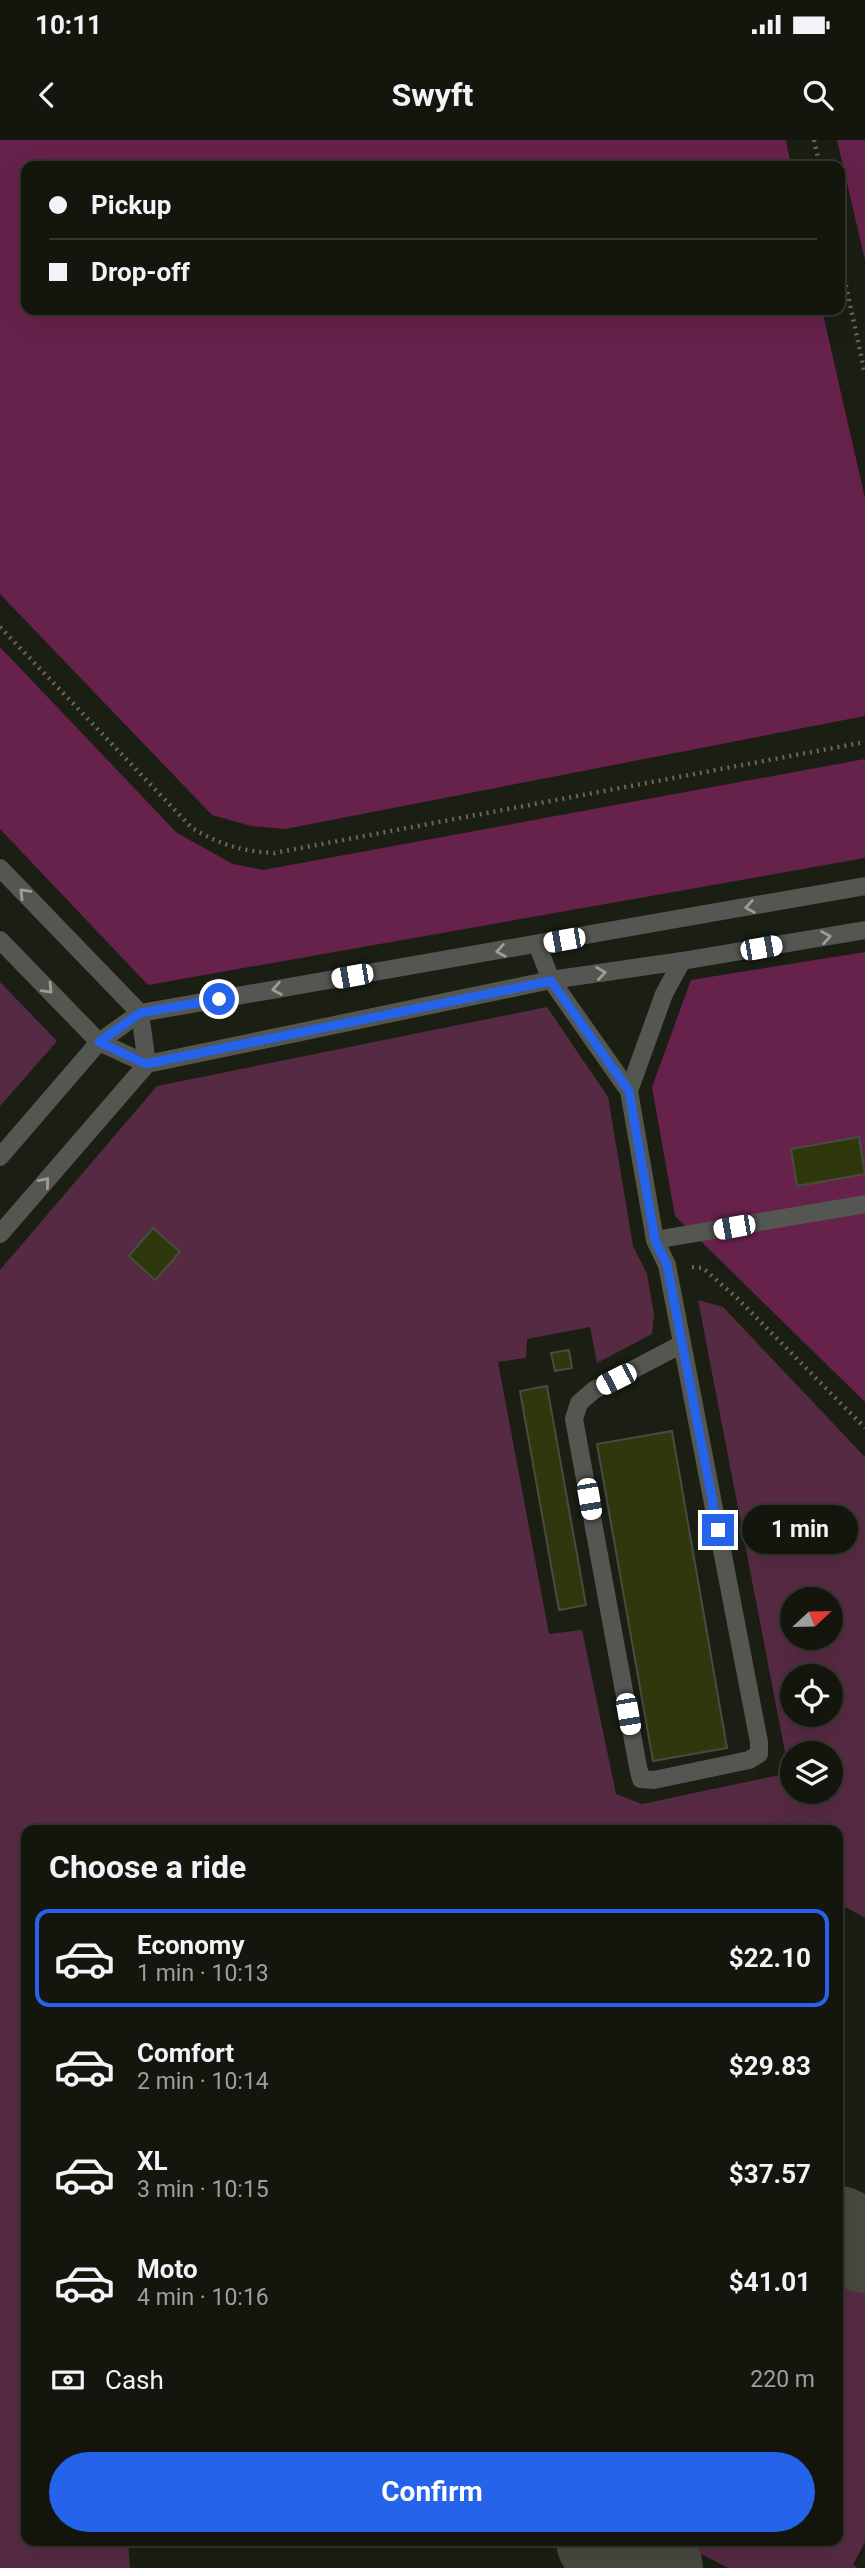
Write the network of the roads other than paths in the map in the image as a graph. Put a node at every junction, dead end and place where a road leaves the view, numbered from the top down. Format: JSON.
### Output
{"nodes":[{"id":1,"x":0,"y":868,"type":"edge"},
{"id":2,"x":865,"y":886,"type":"edge"},
{"id":3,"x":865,"y":930,"type":"edge"},
{"id":4,"x":0,"y":940,"type":"edge"},
{"id":5,"x":537,"y":944,"type":"junction"},
{"id":6,"x":682,"y":961,"type":"junction"},
{"id":7,"x":551,"y":981,"type":"junction"},
{"id":8,"x":140,"y":1013,"type":"junction"},
{"id":9,"x":99,"y":1042,"type":"junction"},
{"id":10,"x":146,"y":1064,"type":"junction"},
{"id":11,"x":629,"y":1091,"type":"junction"},
{"id":12,"x":0,"y":1157,"type":"edge"},
{"id":13,"x":865,"y":1204,"type":"edge"},
{"id":14,"x":0,"y":1234,"type":"edge"},
{"id":15,"x":655,"y":1240,"type":"junction"},
{"id":16,"x":682,"y":1344,"type":"junction"}],
"edges":[{"from":8,"to":1,"type":"street","one_way":true},
{"from":2,"to":5,"type":"street","one_way":true},
{"from":6,"to":3,"type":"street","one_way":true},
{"from":4,"to":9,"type":"street","one_way":true},
{"from":5,"to":7,"type":"street"},
{"from":5,"to":8,"type":"street","one_way":true},
{"from":7,"to":6,"type":"street","one_way":true},
{"from":6,"to":11,"type":"street"},
{"from":7,"to":10,"type":"street"},
{"from":7,"to":11,"type":"street"},
{"from":8,"to":9,"type":"street"},
{"from":8,"to":10,"type":"street"},
{"from":9,"to":10,"type":"street"},
{"from":9,"to":12,"type":"street"},
{"from":14,"to":10,"type":"street","one_way":true},
{"from":11,"to":15,"type":"street"},
{"from":13,"to":15,"type":"street"},
{"from":15,"to":16,"type":"street"},
{"from":16,"to":16,"type":"street"}]}
